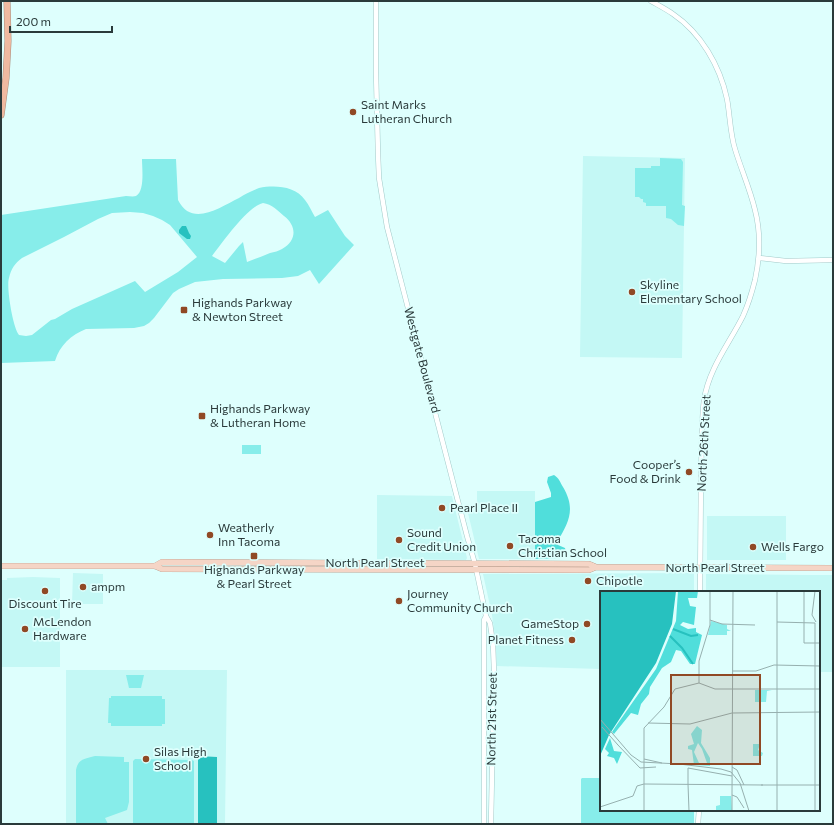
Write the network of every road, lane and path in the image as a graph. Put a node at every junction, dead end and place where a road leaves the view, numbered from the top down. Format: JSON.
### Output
{"nodes":[{"id":1,"x":7,"y":1,"type":"edge"},
{"id":2,"x":376,"y":1,"type":"edge"},
{"id":3,"x":651,"y":1,"type":"edge"},
{"id":4,"x":1,"y":115,"type":"edge"},
{"id":5,"x":759,"y":258,"type":"junction"},
{"id":6,"x":833,"y":260,"type":"edge"},
{"id":7,"x":1,"y":566,"type":"edge"},
{"id":8,"x":476,"y":566,"type":"junction"},
{"id":9,"x":700,"y":567,"type":"junction"},
{"id":10,"x":833,"y":568,"type":"edge"},
{"id":11,"x":700,"y":591,"type":"edge"},
{"id":12,"x":486,"y":616,"type":"junction"},
{"id":13,"x":699,"y":811,"type":"edge"},
{"id":14,"x":484,"y":824,"type":"edge"},
{"id":15,"x":491,"y":824,"type":"edge"},
{"id":16,"x":698,"y":824,"type":"edge"}],
"edges":[{"from":1,"to":4,"type":"highway"},
{"from":2,"to":8,"type":"street","name":"Westgate Boulevard"},
{"from":3,"to":5,"type":"street","name":"North 26th Street"},
{"from":5,"to":6,"type":"street"},
{"from":5,"to":9,"type":"street","name":"North 26th Street"},
{"from":7,"to":8,"type":"main road","name":"North Pearl Street"},
{"from":8,"to":9,"type":"main road","name":"North Pearl Street"},
{"from":8,"to":12,"type":"street","name":"North 21st Street"},
{"from":9,"to":10,"type":"main road","name":"North Pearl Street"},
{"from":9,"to":11,"type":"street","name":"North 26th Street"},
{"from":12,"to":14,"type":"street","name":"North 21st Street"},
{"from":12,"to":15,"type":"street","name":"North 21st Street"},
{"from":13,"to":16,"type":"street"}]}
